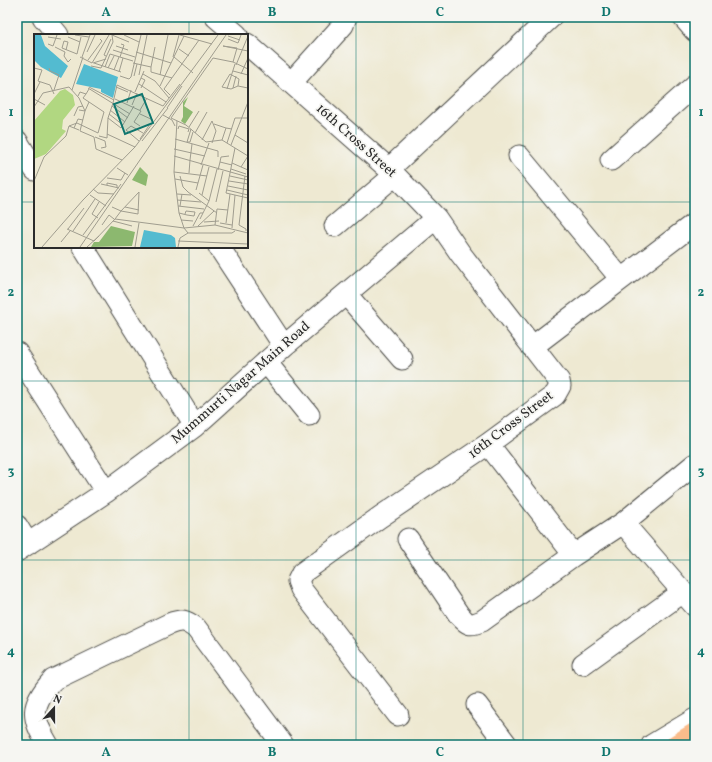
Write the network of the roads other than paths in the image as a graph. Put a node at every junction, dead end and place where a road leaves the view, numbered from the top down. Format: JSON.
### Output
{"nodes":[{"id":1,"x":43,"y":17,"type":"edge"},
{"id":2,"x":216,"y":17,"type":"edge"},
{"id":3,"x":346,"y":17,"type":"edge"},
{"id":4,"x":551,"y":17,"type":"edge"},
{"id":5,"x":683,"y":17,"type":"edge"},
{"id":6,"x":695,"y":31,"type":"edge"},
{"id":7,"x":57,"y":34,"type":"edge"},
{"id":8,"x":234,"y":34,"type":"edge"},
{"id":9,"x":248,"y":46,"type":"edge"},
{"id":10,"x":291,"y":83,"type":"junction"},
{"id":11,"x":695,"y":85,"type":"edge"},
{"id":12,"x":17,"y":141,"type":"edge"},
{"id":13,"x":519,"y":156,"type":"dead end"},
{"id":14,"x":611,"y":160,"type":"dead end"},
{"id":15,"x":34,"y":168,"type":"edge"},
{"id":16,"x":392,"y":172,"type":"junction"},
{"id":17,"x":436,"y":218,"type":"junction"},
{"id":18,"x":695,"y":224,"type":"edge"},
{"id":19,"x":335,"y":226,"type":"dead end"},
{"id":20,"x":84,"y":248,"type":"edge"},
{"id":21,"x":220,"y":248,"type":"edge"},
{"id":22,"x":621,"y":279,"type":"junction"},
{"id":23,"x":346,"y":294,"type":"junction"},
{"id":24,"x":284,"y":346,"type":"junction"},
{"id":25,"x":532,"y":347,"type":"junction"},
{"id":26,"x":17,"y":353,"type":"edge"},
{"id":27,"x":402,"y":359,"type":"dead end"},
{"id":28,"x":266,"y":362,"type":"junction"},
{"id":29,"x":308,"y":415,"type":"dead end"},
{"id":30,"x":195,"y":426,"type":"junction"},
{"id":31,"x":488,"y":444,"type":"junction"},
{"id":32,"x":695,"y":464,"type":"edge"},
{"id":33,"x":106,"y":492,"type":"junction"},
{"id":34,"x":623,"y":523,"type":"junction"},
{"id":35,"x":17,"y":526,"type":"edge"},
{"id":36,"x":408,"y":539,"type":"dead end"},
{"id":37,"x":22,"y":547,"type":"edge"},
{"id":38,"x":574,"y":554,"type":"junction"},
{"id":39,"x":689,"y":599,"type":"edge"},
{"id":40,"x":583,"y":664,"type":"dead end"},
{"id":41,"x":477,"y":705,"type":"dead end"},
{"id":42,"x":398,"y":715,"type":"dead end"},
{"id":43,"x":695,"y":719,"type":"edge"},
{"id":44,"x":695,"y":734,"type":"edge"},
{"id":45,"x":48,"y":745,"type":"edge"},
{"id":46,"x":283,"y":745,"type":"edge"},
{"id":47,"x":506,"y":745,"type":"edge"},
{"id":48,"x":652,"y":745,"type":"edge"},
{"id":49,"x":677,"y":745,"type":"edge"}],
"edges":[{"from":1,"to":7,"type":"street"},
{"from":2,"to":8,"type":"street","name":"16th Cross Street"},
{"from":3,"to":10,"type":"street"},
{"from":4,"to":16,"type":"street"},
{"from":5,"to":6,"type":"street"},
{"from":9,"to":10,"type":"street","name":"16th Cross Street"},
{"from":10,"to":16,"type":"street","name":"16th Cross Street"},
{"from":11,"to":14,"type":"street"},
{"from":12,"to":15,"type":"street"},
{"from":13,"to":22,"type":"street"},
{"from":16,"to":17,"type":"street","name":"16th Cross Street"},
{"from":16,"to":19,"type":"street"},
{"from":17,"to":23,"type":"street","name":"Mummurti Nagar Main Road"},
{"from":17,"to":25,"type":"street","name":"16th Cross Street"},
{"from":18,"to":22,"type":"street"},
{"from":20,"to":30,"type":"street"},
{"from":21,"to":24,"type":"street"},
{"from":22,"to":25,"type":"street"},
{"from":23,"to":24,"type":"street","name":"Mummurti Nagar Main Road"},
{"from":23,"to":27,"type":"street"},
{"from":24,"to":28,"type":"street","name":"Mummurti Nagar Main Road"},
{"from":25,"to":31,"type":"street","name":"16th Cross Street"},
{"from":26,"to":33,"type":"street"},
{"from":28,"to":29,"type":"street"},
{"from":28,"to":30,"type":"street","name":"Mummurti Nagar Main Road"},
{"from":30,"to":33,"type":"street","name":"Mummurti Nagar Main Road"},
{"from":31,"to":38,"type":"street"},
{"from":31,"to":42,"type":"street","name":"16th Cross Street"},
{"from":32,"to":34,"type":"street"},
{"from":33,"to":37,"type":"street","name":"Mummurti Nagar Main Road"},
{"from":34,"to":38,"type":"street"},
{"from":34,"to":39,"type":"street"},
{"from":35,"to":37,"type":"street"},
{"from":36,"to":38,"type":"street"},
{"from":39,"to":40,"type":"street"},
{"from":41,"to":47,"type":"street"},
{"from":43,"to":48,"type":"street"},
{"from":44,"to":49,"type":"main road"},
{"from":45,"to":46,"type":"street"}]}
